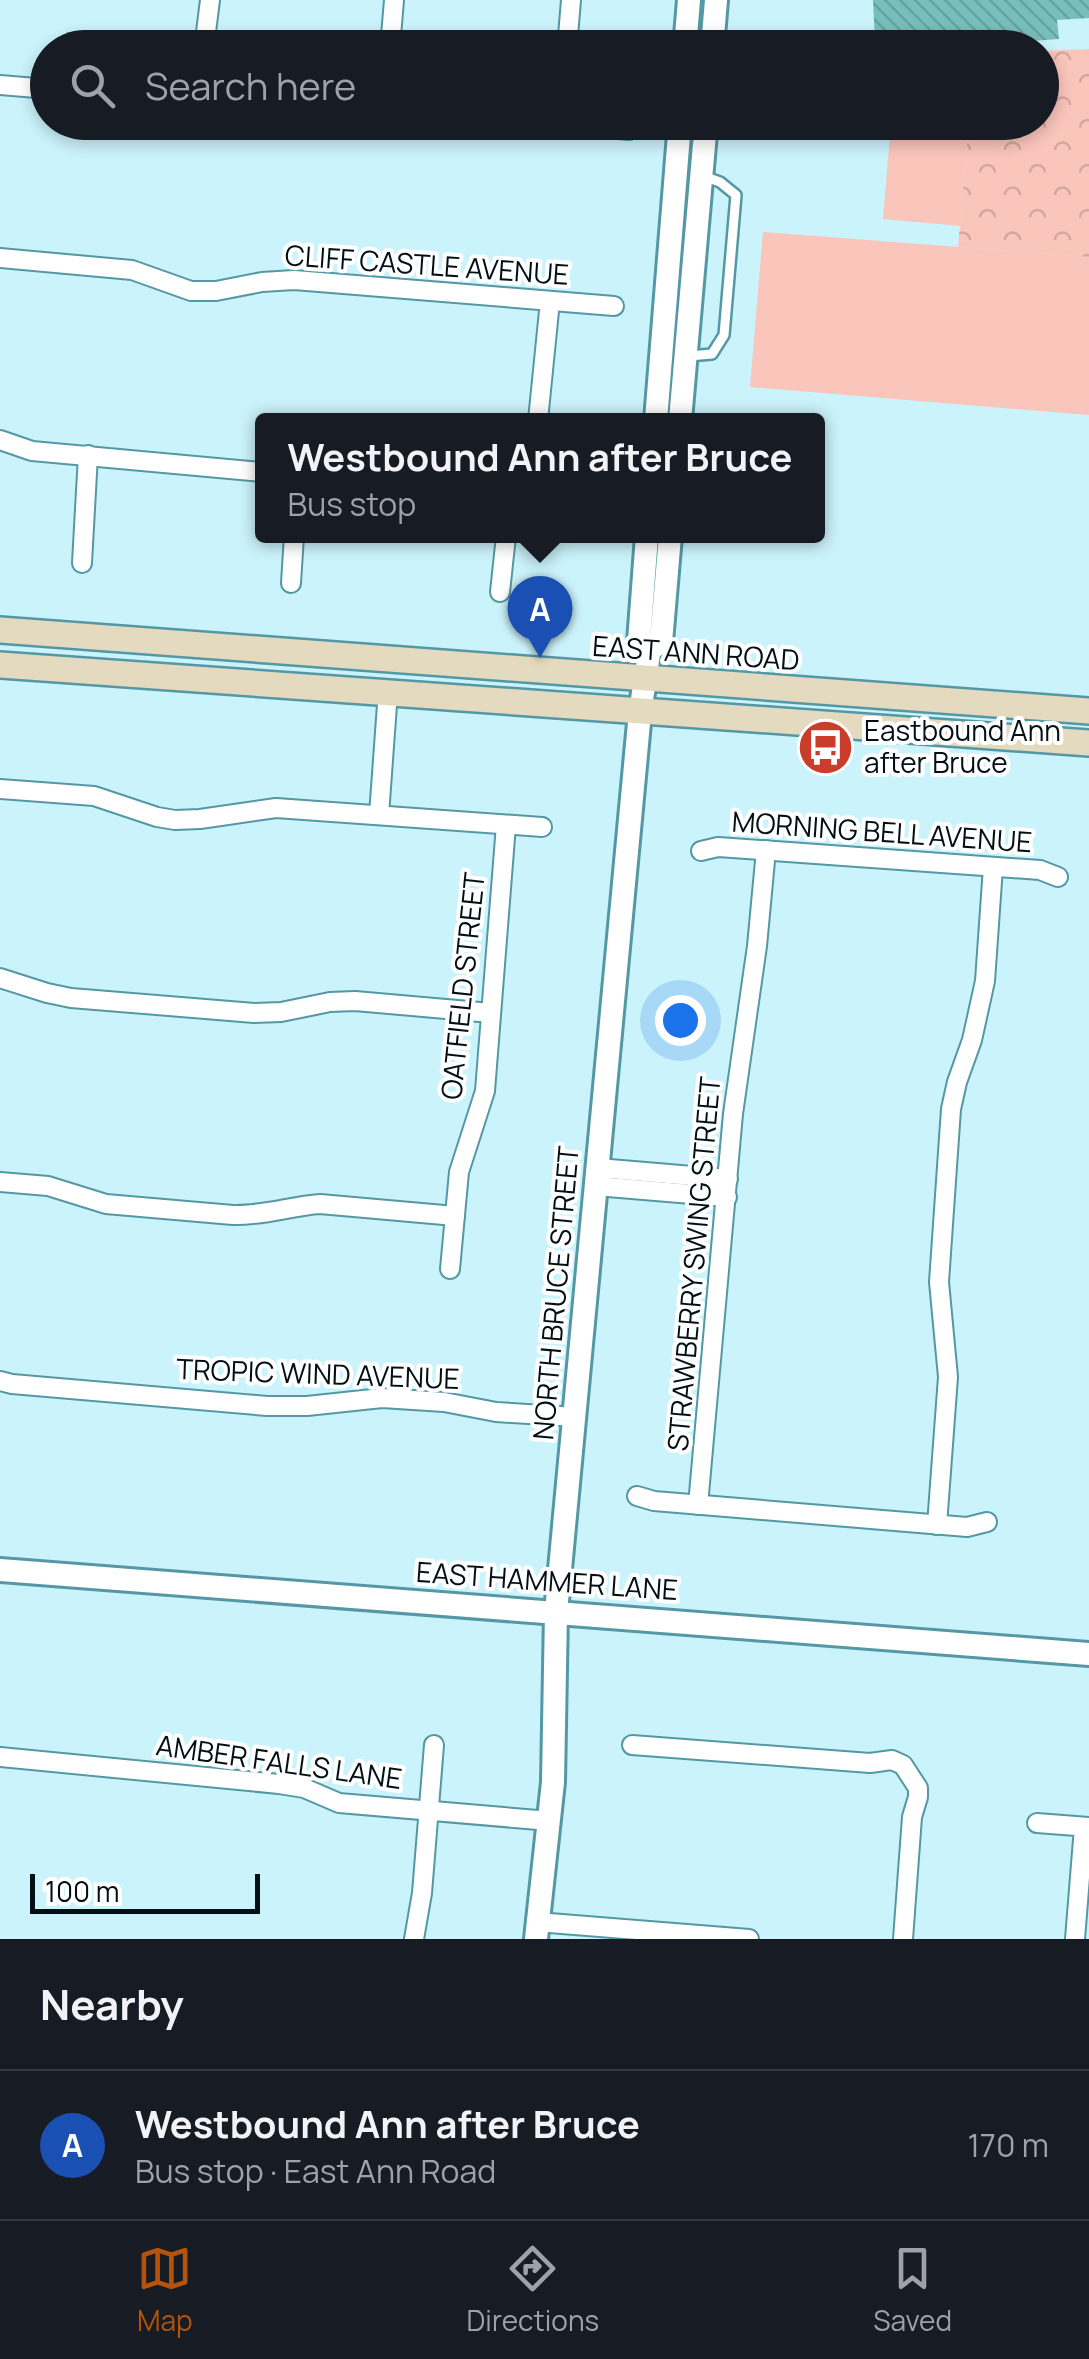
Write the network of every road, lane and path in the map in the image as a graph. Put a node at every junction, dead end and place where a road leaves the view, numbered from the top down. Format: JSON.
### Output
{"nodes":[{"id":1,"x":210,"y":0,"type":"edge"},
{"id":2,"x":394,"y":0,"type":"edge"},
{"id":3,"x":571,"y":0,"type":"edge"},
{"id":4,"x":689,"y":0,"type":"edge"},
{"id":5,"x":716,"y":0,"type":"edge"},
{"id":6,"x":206,"y":30,"type":"edge"},
{"id":7,"x":392,"y":30,"type":"edge"},
{"id":8,"x":568,"y":30,"type":"edge"},
{"id":9,"x":687,"y":30,"type":"edge"},
{"id":10,"x":714,"y":30,"type":"edge"},
{"id":11,"x":0,"y":85,"type":"edge"},
{"id":12,"x":30,"y":88,"type":"edge"},
{"id":13,"x":678,"y":140,"type":"edge"},
{"id":14,"x":705,"y":140,"type":"edge"},
{"id":15,"x":676,"y":166,"type":"junction"},
{"id":16,"x":702,"y":175,"type":"junction"},
{"id":17,"x":0,"y":258,"type":"edge"},
{"id":18,"x":550,"y":301,"type":"junction"},
{"id":19,"x":614,"y":306,"type":"dead end"},
{"id":20,"x":686,"y":356,"type":"junction"},
{"id":21,"x":661,"y":358,"type":"junction"},
{"id":22,"x":539,"y":413,"type":"edge"},
{"id":23,"x":657,"y":413,"type":"edge"},
{"id":24,"x":681,"y":413,"type":"edge"},
{"id":25,"x":0,"y":440,"type":"edge"},
{"id":26,"x":88,"y":454,"type":"junction"},
{"id":27,"x":255,"y":471,"type":"edge"},
{"id":28,"x":294,"y":543,"type":"edge"},
{"id":29,"x":505,"y":543,"type":"edge"},
{"id":30,"x":646,"y":543,"type":"edge"},
{"id":31,"x":669,"y":543,"type":"edge"},
{"id":32,"x":82,"y":562,"type":"dead end"},
{"id":33,"x":291,"y":583,"type":"dead end"},
{"id":34,"x":500,"y":592,"type":"dead end"},
{"id":35,"x":0,"y":630,"type":"edge"},
{"id":36,"x":0,"y":665,"type":"edge"},
{"id":37,"x":647,"y":666,"type":"junction"},
{"id":38,"x":388,"y":691,"type":"junction"},
{"id":39,"x":1089,"y":711,"type":"edge"},
{"id":40,"x":640,"y":712,"type":"junction"},
{"id":41,"x":1089,"y":742,"type":"edge"},
{"id":42,"x":0,"y":789,"type":"edge"},
{"id":43,"x":379,"y":815,"type":"junction"},
{"id":44,"x":506,"y":825,"type":"junction"},
{"id":45,"x":542,"y":827,"type":"dead end"},
{"id":46,"x":766,"y":850,"type":"junction"},
{"id":47,"x":701,"y":851,"type":"dead end"},
{"id":48,"x":993,"y":867,"type":"junction"},
{"id":49,"x":1058,"y":877,"type":"dead end"},
{"id":50,"x":0,"y":978,"type":"edge"},
{"id":51,"x":491,"y":1014,"type":"junction"},
{"id":52,"x":597,"y":1177,"type":"junction"},
{"id":53,"x":0,"y":1182,"type":"edge"},
{"id":54,"x":727,"y":1188,"type":"junction"},
{"id":55,"x":454,"y":1216,"type":"junction"},
{"id":56,"x":450,"y":1269,"type":"dead end"},
{"id":57,"x":0,"y":1381,"type":"edge"},
{"id":58,"x":574,"y":1416,"type":"junction"},
{"id":59,"x":637,"y":1496,"type":"dead end"},
{"id":60,"x":698,"y":1505,"type":"junction"},
{"id":61,"x":988,"y":1522,"type":"dead end"},
{"id":62,"x":938,"y":1525,"type":"junction"},
{"id":63,"x":0,"y":1570,"type":"edge"},
{"id":64,"x":556,"y":1612,"type":"junction"},
{"id":65,"x":1089,"y":1654,"type":"edge"},
{"id":66,"x":434,"y":1745,"type":"dead end"},
{"id":67,"x":632,"y":1745,"type":"dead end"},
{"id":68,"x":0,"y":1757,"type":"edge"},
{"id":69,"x":429,"y":1810,"type":"junction"},
{"id":70,"x":550,"y":1821,"type":"junction"},
{"id":71,"x":1037,"y":1823,"type":"dead end"},
{"id":72,"x":1087,"y":1827,"type":"edge"},
{"id":73,"x":537,"y":1930,"type":"edge"},
{"id":74,"x":414,"y":1939,"type":"edge"},
{"id":75,"x":749,"y":1939,"type":"edge"},
{"id":76,"x":903,"y":1939,"type":"edge"},
{"id":77,"x":1075,"y":1939,"type":"edge"}],
"edges":[{"from":1,"to":6,"type":"street"},
{"from":2,"to":7,"type":"street"},
{"from":3,"to":8,"type":"street"},
{"from":4,"to":9,"type":"street"},
{"from":5,"to":10,"type":"street"},
{"from":11,"to":12,"type":"street"},
{"from":13,"to":15,"type":"street"},
{"from":14,"to":16,"type":"street"},
{"from":15,"to":16,"type":"lane"},
{"from":15,"to":21,"type":"street"},
{"from":16,"to":20,"type":"street"},
{"from":16,"to":20,"type":"lane"},
{"from":17,"to":18,"type":"street","name":"CLIFF CASTLE AVENUE"},
{"from":18,"to":19,"type":"street","name":"CLIFF CASTLE AVENUE"},
{"from":18,"to":22,"type":"street"},
{"from":20,"to":21,"type":"lane"},
{"from":20,"to":24,"type":"street"},
{"from":21,"to":23,"type":"street"},
{"from":25,"to":26,"type":"street"},
{"from":26,"to":27,"type":"street"},
{"from":26,"to":32,"type":"street"},
{"from":28,"to":33,"type":"street"},
{"from":29,"to":34,"type":"street"},
{"from":30,"to":31,"type":"street"},
{"from":35,"to":37,"type":"main road","name":"EAST ANN ROAD"},
{"from":36,"to":38,"type":"main road"},
{"from":37,"to":39,"type":"main road","name":"EAST ANN ROAD"},
{"from":37,"to":40,"type":"street","name":"NORTH BRUCE STREET"},
{"from":38,"to":40,"type":"main road"},
{"from":38,"to":43,"type":"street"},
{"from":40,"to":41,"type":"main road"},
{"from":40,"to":52,"type":"street","name":"NORTH BRUCE STREET"},
{"from":42,"to":43,"type":"street"},
{"from":43,"to":44,"type":"street"},
{"from":44,"to":45,"type":"street"},
{"from":44,"to":51,"type":"street","name":"OATFIELD STREET"},
{"from":46,"to":47,"type":"street","name":"MORNING BELL AVENUE"},
{"from":46,"to":48,"type":"street","name":"MORNING BELL AVENUE"},
{"from":46,"to":54,"type":"street","name":"STRAWBERRY SWING STREET"},
{"from":48,"to":49,"type":"street","name":"MORNING BELL AVENUE"},
{"from":48,"to":62,"type":"street"},
{"from":50,"to":51,"type":"street"},
{"from":51,"to":55,"type":"street","name":"OATFIELD STREET"},
{"from":52,"to":54,"type":"street"},
{"from":52,"to":58,"type":"street","name":"NORTH BRUCE STREET"},
{"from":53,"to":55,"type":"street"},
{"from":54,"to":60,"type":"street","name":"STRAWBERRY SWING STREET"},
{"from":55,"to":56,"type":"street","name":"OATFIELD STREET"},
{"from":57,"to":58,"type":"street","name":"TROPIC WIND AVENUE"},
{"from":58,"to":64,"type":"street","name":"NORTH BRUCE STREET"},
{"from":59,"to":60,"type":"street"},
{"from":60,"to":62,"type":"street"},
{"from":61,"to":62,"type":"street"},
{"from":63,"to":64,"type":"street","name":"EAST HAMMER LANE"},
{"from":64,"to":65,"type":"street","name":"EAST HAMMER LANE"},
{"from":64,"to":70,"type":"street","name":"NORTH BRUCE STREET"},
{"from":66,"to":69,"type":"street"},
{"from":67,"to":76,"type":"street"},
{"from":68,"to":69,"type":"street","name":"AMBER FALLS LANE"},
{"from":69,"to":70,"type":"street","name":"AMBER FALLS LANE"},
{"from":69,"to":74,"type":"street"},
{"from":70,"to":73,"type":"street","name":"NORTH BRUCE STREET"},
{"from":71,"to":72,"type":"street"},
{"from":72,"to":77,"type":"street"},
{"from":73,"to":75,"type":"street"}]}
